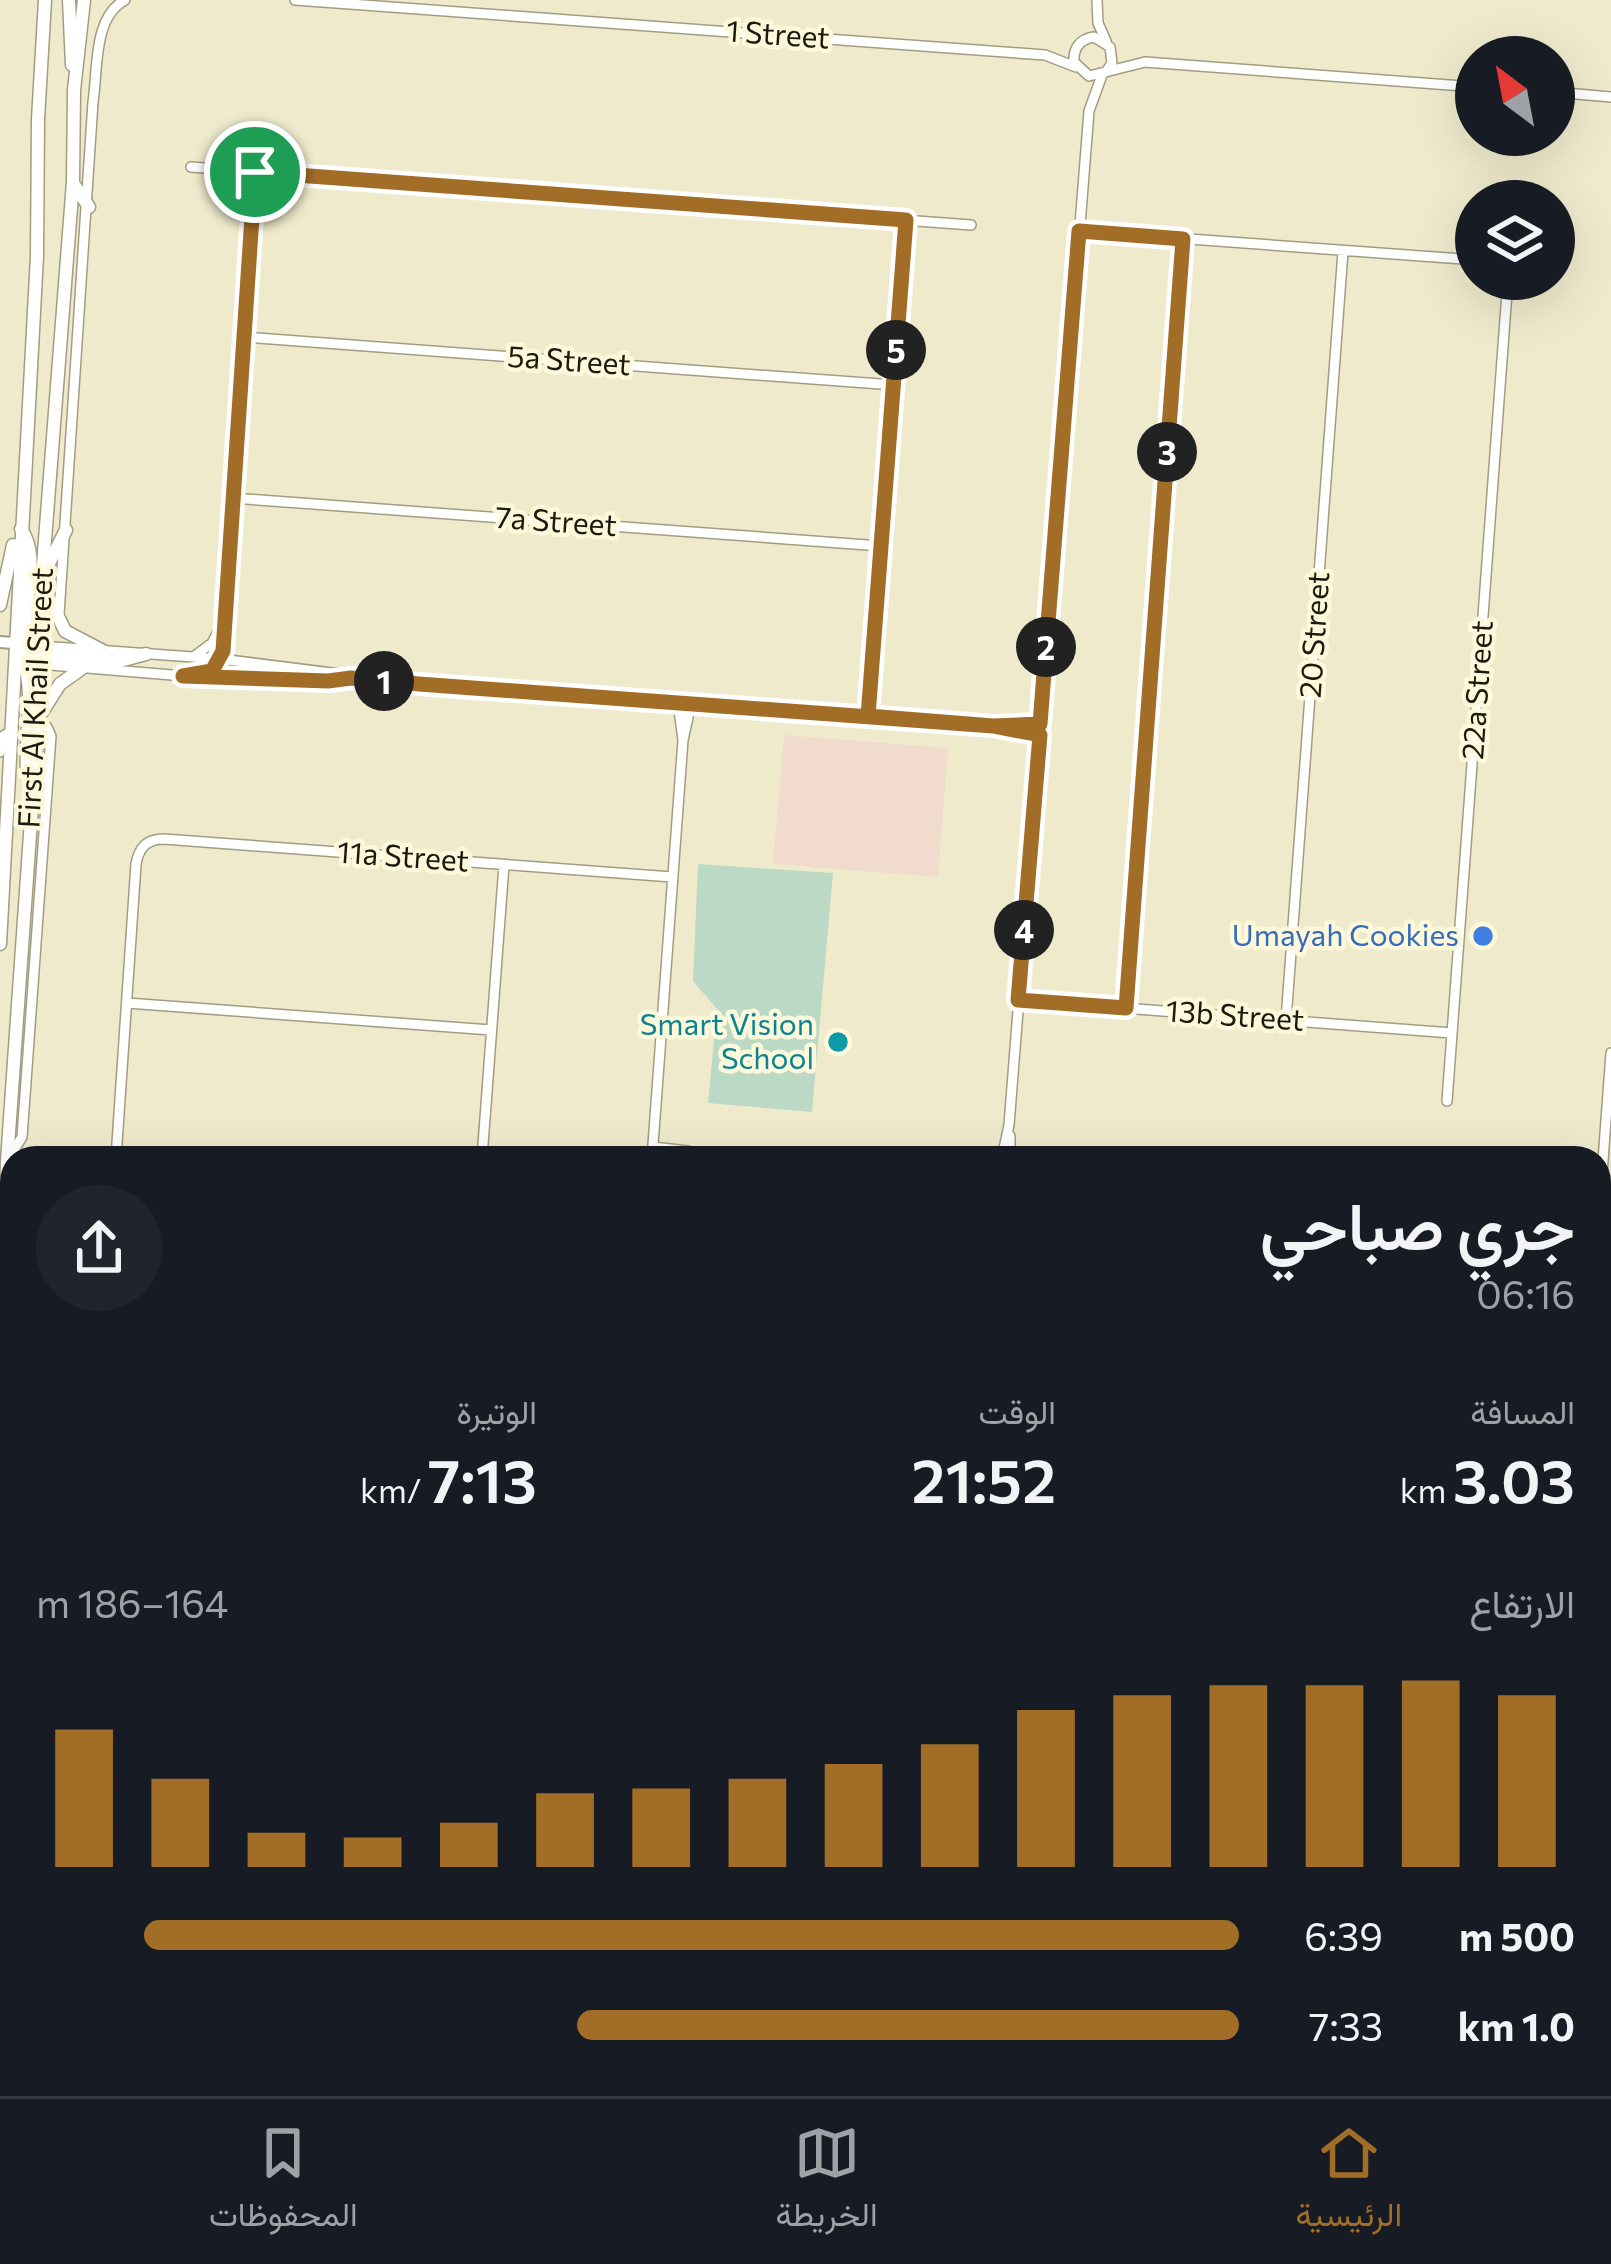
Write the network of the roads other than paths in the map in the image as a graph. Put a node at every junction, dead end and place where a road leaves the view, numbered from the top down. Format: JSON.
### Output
{"nodes":[{"id":1,"x":42,"y":0,"type":"edge"},
{"id":2,"x":69,"y":0,"type":"edge"},
{"id":3,"x":84,"y":0,"type":"edge"},
{"id":4,"x":125,"y":0,"type":"edge"},
{"id":5,"x":296,"y":0,"type":"edge"},
{"id":6,"x":1097,"y":5,"type":"edge"},
{"id":7,"x":1080,"y":43,"type":"junction"},
{"id":8,"x":1108,"y":44,"type":"junction"},
{"id":9,"x":1045,"y":55,"type":"junction"},
{"id":10,"x":1145,"y":62,"type":"junction"},
{"id":11,"x":1077,"y":68,"type":"junction"},
{"id":12,"x":1104,"y":73,"type":"junction"},
{"id":13,"x":1455,"y":85,"type":"edge"},
{"id":14,"x":74,"y":90,"type":"junction"},
{"id":15,"x":1575,"y":94,"type":"edge"},
{"id":16,"x":1611,"y":97,"type":"edge"},
{"id":17,"x":1089,"y":111,"type":"junction"},
{"id":18,"x":191,"y":167,"type":"dead end"},
{"id":19,"x":255,"y":172,"type":"junction"},
{"id":20,"x":73,"y":182,"type":"junction"},
{"id":21,"x":89,"y":207,"type":"junction"},
{"id":22,"x":906,"y":220,"type":"junction"},
{"id":23,"x":971,"y":225,"type":"dead end"},
{"id":24,"x":1079,"y":231,"type":"junction"},
{"id":25,"x":1183,"y":239,"type":"junction"},
{"id":26,"x":1343,"y":250,"type":"junction"},
{"id":27,"x":1455,"y":258,"type":"edge"},
{"id":28,"x":1506,"y":300,"type":"edge"},
{"id":29,"x":243,"y":337,"type":"junction"},
{"id":30,"x":894,"y":385,"type":"junction"},
{"id":31,"x":232,"y":498,"type":"junction"},
{"id":32,"x":20,"y":528,"type":"junction"},
{"id":33,"x":66,"y":530,"type":"junction"},
{"id":34,"x":881,"y":546,"type":"junction"},
{"id":35,"x":42,"y":579,"type":"junction"},
{"id":36,"x":0,"y":605,"type":"edge"},
{"id":37,"x":58,"y":620,"type":"junction"},
{"id":38,"x":222,"y":623,"type":"junction"},
{"id":39,"x":0,"y":642,"type":"edge"},
{"id":40,"x":103,"y":651,"type":"junction"},
{"id":41,"x":28,"y":653,"type":"junction"},
{"id":42,"x":146,"y":654,"type":"junction"},
{"id":43,"x":194,"y":656,"type":"junction"},
{"id":44,"x":0,"y":658,"type":"edge"},
{"id":45,"x":221,"y":659,"type":"junction"},
{"id":46,"x":81,"y":669,"type":"junction"},
{"id":47,"x":183,"y":676,"type":"junction"},
{"id":48,"x":351,"y":678,"type":"junction"},
{"id":49,"x":0,"y":682,"type":"edge"},
{"id":50,"x":678,"y":703,"type":"junction"},
{"id":51,"x":691,"y":704,"type":"junction"},
{"id":52,"x":13,"y":711,"type":"junction"},
{"id":53,"x":868,"y":716,"type":"junction"},
{"id":54,"x":38,"y":720,"type":"junction"},
{"id":55,"x":1040,"y":729,"type":"junction"},
{"id":56,"x":14,"y":730,"type":"junction"},
{"id":57,"x":683,"y":740,"type":"junction"},
{"id":58,"x":0,"y":752,"type":"edge"},
{"id":59,"x":32,"y":784,"type":"junction"},
{"id":60,"x":504,"y":865,"type":"junction"},
{"id":61,"x":672,"y":878,"type":"junction"},
{"id":62,"x":0,"y":944,"type":"edge"},
{"id":63,"x":1018,"y":1000,"type":"junction"},
{"id":64,"x":127,"y":1003,"type":"junction"},
{"id":65,"x":1126,"y":1008,"type":"junction"},
{"id":66,"x":1286,"y":1020,"type":"junction"},
{"id":67,"x":491,"y":1030,"type":"junction"},
{"id":68,"x":1452,"y":1033,"type":"junction"},
{"id":69,"x":1611,"y":1053,"type":"edge"},
{"id":70,"x":1447,"y":1101,"type":"dead end"},
{"id":71,"x":8,"y":1146,"type":"edge"},
{"id":72,"x":16,"y":1146,"type":"edge"},
{"id":73,"x":117,"y":1146,"type":"edge"},
{"id":74,"x":483,"y":1146,"type":"edge"},
{"id":75,"x":653,"y":1146,"type":"edge"},
{"id":76,"x":1007,"y":1146,"type":"edge"},
{"id":77,"x":1603,"y":1146,"type":"edge"}],
"edges":[{"from":1,"to":32,"type":"main road","name":"First Al Khail Street"},
{"from":2,"to":14,"type":"main road"},
{"from":3,"to":14,"type":"main road","name":"First Al Khail Street"},
{"from":4,"to":21,"type":"street"},
{"from":5,"to":9,"type":"street","name":"1 Street"},
{"from":6,"to":7,"type":"street"},
{"from":6,"to":8,"type":"street"},
{"from":7,"to":8,"type":"street"},
{"from":7,"to":9,"type":"street","name":"1 Street"},
{"from":7,"to":11,"type":"street"},
{"from":8,"to":10,"type":"street"},
{"from":8,"to":12,"type":"street"},
{"from":9,"to":11,"type":"street","name":"1 Street"},
{"from":10,"to":12,"type":"street"},
{"from":10,"to":13,"type":"street"},
{"from":11,"to":12,"type":"street"},
{"from":11,"to":17,"type":"street"},
{"from":12,"to":17,"type":"street"},
{"from":14,"to":20,"type":"main road","name":"First Al Khail Street"},
{"from":15,"to":16,"type":"street"},
{"from":17,"to":24,"type":"street"},
{"from":18,"to":19,"type":"street"},
{"from":19,"to":22,"type":"street"},
{"from":19,"to":29,"type":"street"},
{"from":20,"to":21,"type":"main road"},
{"from":20,"to":35,"type":"main road","name":"First Al Khail Street"},
{"from":21,"to":33,"type":"street"},
{"from":22,"to":23,"type":"street"},
{"from":22,"to":30,"type":"street"},
{"from":24,"to":25,"type":"street"},
{"from":24,"to":55,"type":"street"},
{"from":25,"to":26,"type":"street"},
{"from":25,"to":65,"type":"street"},
{"from":26,"to":27,"type":"street"},
{"from":26,"to":66,"type":"street","name":"20 Street"},
{"from":28,"to":68,"type":"street","name":"22a Street"},
{"from":29,"to":30,"type":"street","name":"5a Street"},
{"from":29,"to":31,"type":"street"},
{"from":30,"to":34,"type":"street"},
{"from":31,"to":34,"type":"street","name":"7a Street"},
{"from":31,"to":38,"type":"street"},
{"from":32,"to":36,"type":"main road"},
{"from":32,"to":41,"type":"main road","name":"First Al Khail Street"},
{"from":33,"to":35,"type":"main road"},
{"from":33,"to":37,"type":"street"},
{"from":34,"to":53,"type":"street"},
{"from":35,"to":37,"type":"main road"},
{"from":35,"to":41,"type":"main road","name":"First Al Khail Street"},
{"from":37,"to":40,"type":"main road"},
{"from":38,"to":43,"type":"street"},
{"from":38,"to":45,"type":"street"},
{"from":39,"to":41,"type":"street"},
{"from":40,"to":41,"type":"street"},
{"from":40,"to":42,"type":"street"},
{"from":41,"to":42,"type":"main road"},
{"from":41,"to":44,"type":"street"},
{"from":41,"to":46,"type":"street"},
{"from":41,"to":52,"type":"main road","name":"First Al Khail Street"},
{"from":41,"to":54,"type":"main road","name":"First Al Khail Street"},
{"from":41,"to":59,"type":"main road"},
{"from":42,"to":43,"type":"street"},
{"from":43,"to":45,"type":"street"},
{"from":45,"to":47,"type":"street"},
{"from":45,"to":48,"type":"street"},
{"from":46,"to":47,"type":"street"},
{"from":46,"to":54,"type":"main road"},
{"from":47,"to":48,"type":"street"},
{"from":48,"to":50,"type":"street"},
{"from":49,"to":52,"type":"main road"},
{"from":50,"to":51,"type":"street"},
{"from":50,"to":57,"type":"street"},
{"from":51,"to":53,"type":"street"},
{"from":51,"to":57,"type":"street"},
{"from":52,"to":56,"type":"main road","name":"First Al Khail Street"},
{"from":53,"to":55,"type":"street"},
{"from":54,"to":59,"type":"main road","name":"First Al Khail Street"},
{"from":54,"to":72,"type":"street"},
{"from":55,"to":63,"type":"street"},
{"from":56,"to":58,"type":"street"},
{"from":56,"to":62,"type":"main road","name":"First Al Khail Street"},
{"from":57,"to":61,"type":"street"},
{"from":59,"to":71,"type":"main road","name":"First Al Khail Street"},
{"from":60,"to":61,"type":"street","name":"11a Street"},
{"from":60,"to":64,"type":"street","name":"11a Street"},
{"from":60,"to":67,"type":"street"},
{"from":61,"to":75,"type":"street"},
{"from":63,"to":65,"type":"street","name":"13b Street"},
{"from":63,"to":76,"type":"street"},
{"from":64,"to":67,"type":"street"},
{"from":64,"to":73,"type":"street"},
{"from":65,"to":66,"type":"street","name":"13b Street"},
{"from":66,"to":68,"type":"street","name":"13b Street"},
{"from":67,"to":74,"type":"street"},
{"from":68,"to":70,"type":"street","name":"22a Street"},
{"from":69,"to":77,"type":"street"}]}
